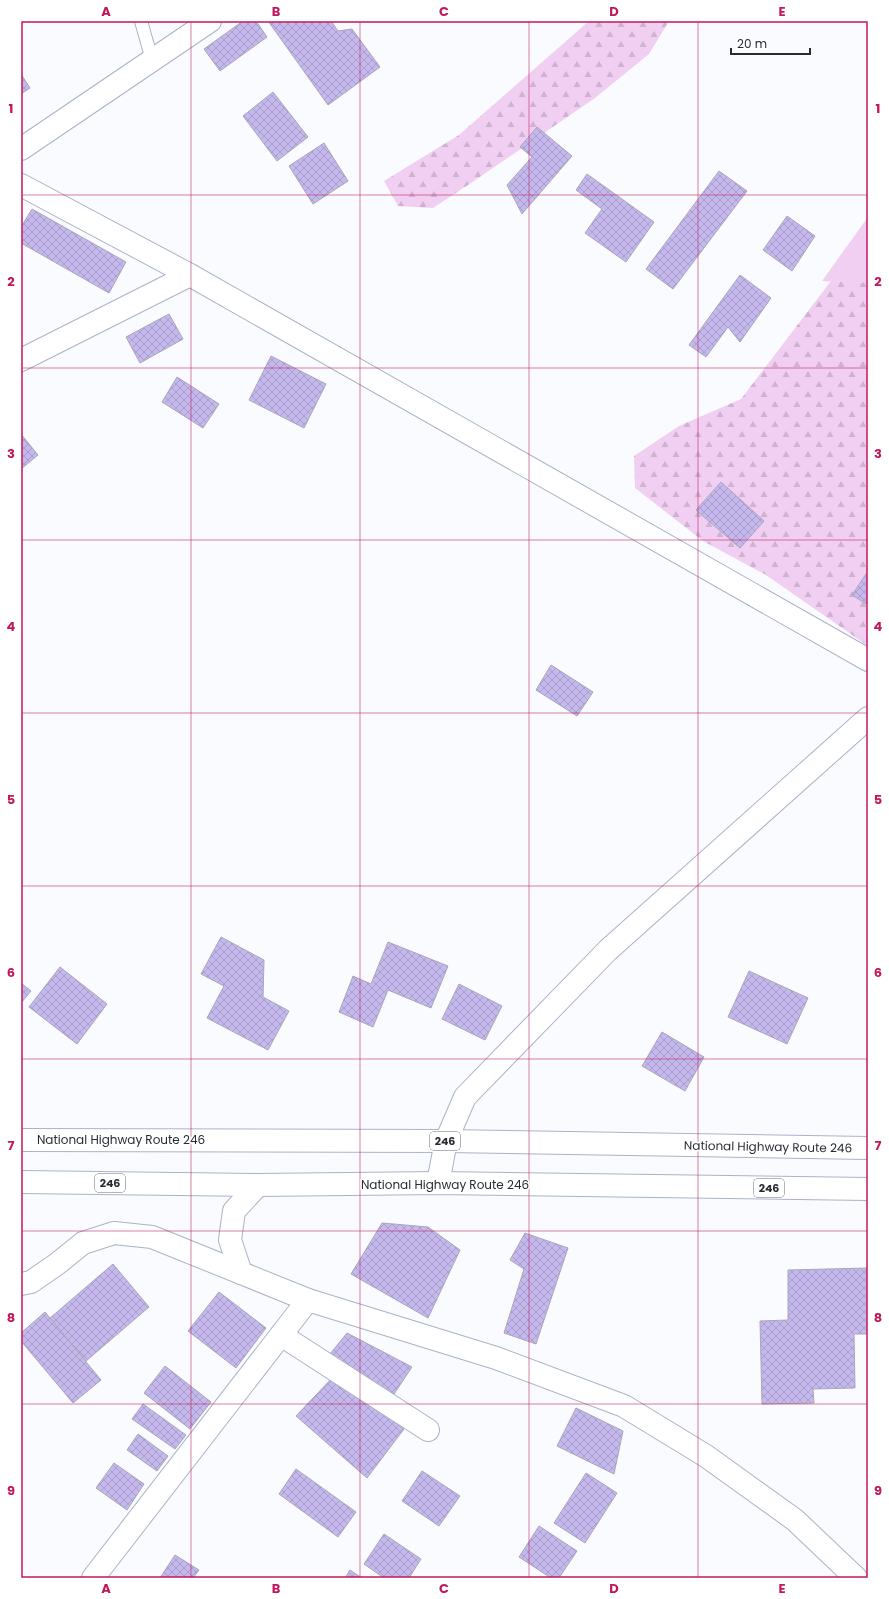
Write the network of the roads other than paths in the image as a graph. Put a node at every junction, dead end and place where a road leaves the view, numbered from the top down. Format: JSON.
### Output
{"nodes":[{"id":1,"x":141,"y":21,"type":"edge"},
{"id":2,"x":210,"y":21,"type":"edge"},
{"id":3,"x":152,"y":60,"type":"junction"},
{"id":4,"x":21,"y":149,"type":"edge"},
{"id":5,"x":21,"y":185,"type":"edge"},
{"id":6,"x":190,"y":275,"type":"junction"},
{"id":7,"x":21,"y":360,"type":"edge"},
{"id":8,"x":868,"y":660,"type":"edge"},
{"id":9,"x":868,"y":718,"type":"edge"},
{"id":10,"x":21,"y":1140,"type":"edge"},
{"id":11,"x":446,"y":1141,"type":"junction"},
{"id":12,"x":868,"y":1148,"type":"edge"},
{"id":13,"x":21,"y":1182,"type":"edge"},
{"id":14,"x":438,"y":1183,"type":"junction"},
{"id":15,"x":258,"y":1185,"type":"junction"},
{"id":16,"x":868,"y":1190,"type":"edge"},
{"id":17,"x":241,"y":1273,"type":"junction"},
{"id":18,"x":21,"y":1284,"type":"edge"},
{"id":19,"x":308,"y":1300,"type":"junction"},
{"id":20,"x":281,"y":1335,"type":"junction"},
{"id":21,"x":428,"y":1430,"type":"dead end"},
{"id":22,"x":93,"y":1578,"type":"edge"},
{"id":23,"x":856,"y":1578,"type":"edge"}],
"edges":[{"from":1,"to":3,"type":"lane"},
{"from":2,"to":3,"type":"main road"},
{"from":3,"to":4,"type":"main road"},
{"from":5,"to":6,"type":"main road"},
{"from":6,"to":7,"type":"main road"},
{"from":6,"to":8,"type":"main road"},
{"from":9,"to":11,"type":"main road"},
{"from":10,"to":11,"type":"main road","name":"National Highway Route 246","number":"246"},
{"from":11,"to":12,"type":"main road","name":"National Highway Route 246","number":"246"},
{"from":11,"to":14,"type":"main road"},
{"from":13,"to":15,"type":"main road","name":"National Highway Route 246","number":"246"},
{"from":14,"to":15,"type":"main road","name":"National Highway Route 246","number":"246"},
{"from":14,"to":16,"type":"main road","name":"National Highway Route 246","number":"246"},
{"from":15,"to":17,"type":"main road"},
{"from":17,"to":18,"type":"main road"},
{"from":17,"to":19,"type":"main road"},
{"from":19,"to":20,"type":"main road"},
{"from":19,"to":23,"type":"main road"},
{"from":20,"to":21,"type":"main road"},
{"from":20,"to":22,"type":"main road"}]}
